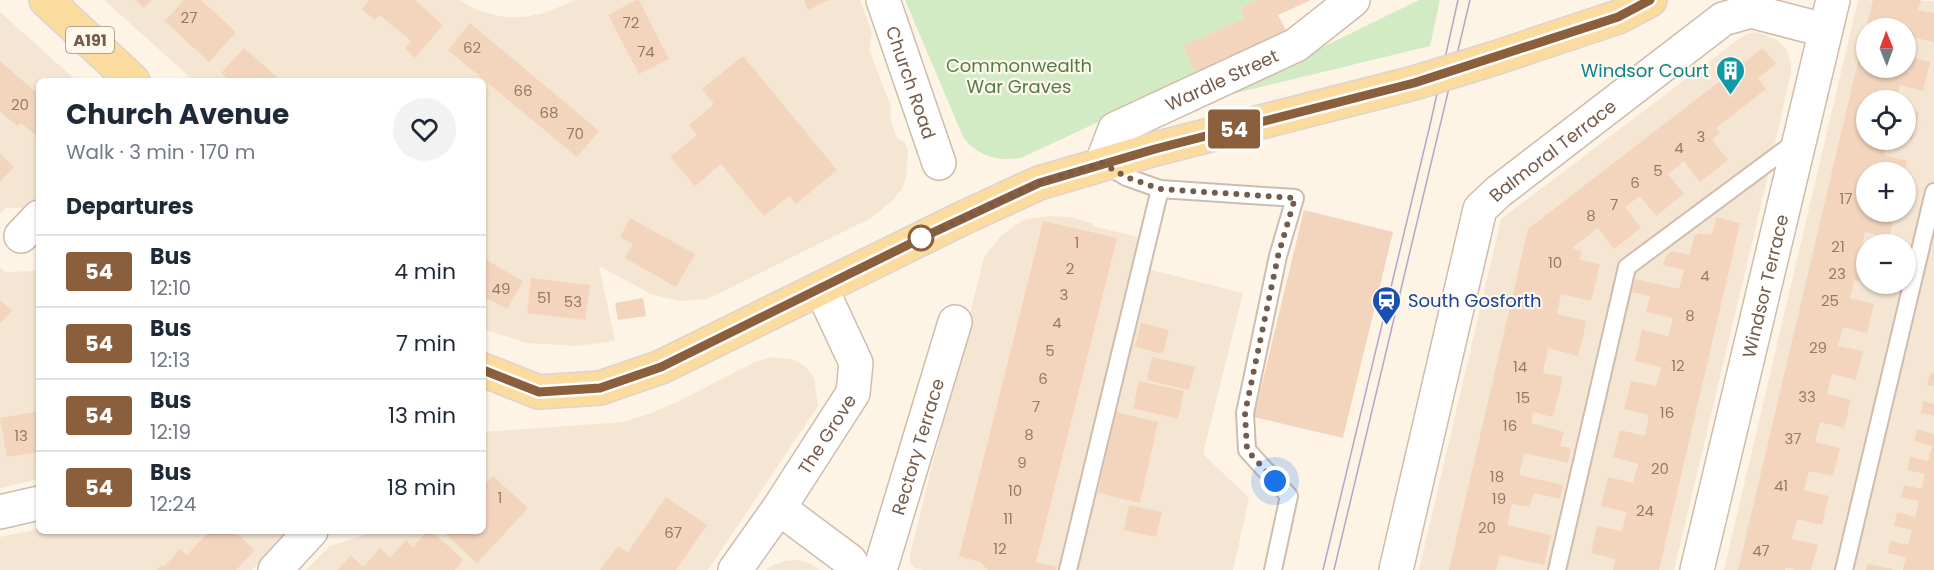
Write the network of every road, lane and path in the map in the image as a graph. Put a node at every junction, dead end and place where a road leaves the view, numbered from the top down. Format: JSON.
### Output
{"nodes":[{"id":1,"x":46,"y":0,"type":"edge"},
{"id":2,"x":884,"y":0,"type":"edge"},
{"id":3,"x":1353,"y":0,"type":"edge"},
{"id":4,"x":1650,"y":0,"type":"edge"},
{"id":5,"x":1829,"y":15,"type":"edge"},
{"id":6,"x":130,"y":78,"type":"edge"},
{"id":7,"x":1799,"y":139,"type":"junction"},
{"id":8,"x":1102,"y":163,"type":"junction"},
{"id":9,"x":939,"y":164,"type":"dead end"},
{"id":10,"x":1160,"y":189,"type":"junction"},
{"id":11,"x":1934,"y":192,"type":"edge"},
{"id":12,"x":820,"y":288,"type":"junction"},
{"id":13,"x":955,"y":322,"type":"dead end"},
{"id":14,"x":486,"y":371,"type":"edge"},
{"id":15,"x":36,"y":504,"type":"edge"},
{"id":16,"x":779,"y":508,"type":"junction"},
{"id":17,"x":0,"y":512,"type":"edge"},
{"id":18,"x":308,"y":534,"type":"edge"},
{"id":19,"x":275,"y":570,"type":"edge"},
{"id":20,"x":735,"y":570,"type":"edge"},
{"id":21,"x":855,"y":570,"type":"edge"},
{"id":22,"x":880,"y":570,"type":"edge"},
{"id":23,"x":1068,"y":570,"type":"edge"},
{"id":24,"x":1273,"y":570,"type":"edge"},
{"id":25,"x":1396,"y":570,"type":"edge"},
{"id":26,"x":1557,"y":570,"type":"edge"},
{"id":27,"x":1697,"y":570,"type":"edge"},
{"id":28,"x":1844,"y":570,"type":"edge"}],
"edges":[{"from":1,"to":6,"type":"main road","number":"A191"},
{"from":2,"to":9,"type":"street","name":"Church Road"},
{"from":3,"to":8,"type":"street","name":"Wardle Street"},
{"from":4,"to":8,"type":"main road","bridge":true},
{"from":5,"to":7,"type":"street","name":"Windsor Terrace"},
{"from":5,"to":25,"type":"street","name":"Balmoral Terrace"},
{"from":7,"to":26,"type":"lane"},
{"from":7,"to":27,"type":"street","name":"Windsor Terrace"},
{"from":8,"to":10,"type":"lane"},
{"from":8,"to":12,"type":"main road"},
{"from":10,"to":23,"type":"lane"},
{"from":10,"to":24,"type":"lane"},
{"from":11,"to":28,"type":"lane"},
{"from":12,"to":14,"type":"main road"},
{"from":12,"to":16,"type":"street","name":"The Grove"},
{"from":13,"to":22,"type":"street","name":"Rectory Terrace"},
{"from":15,"to":17,"type":"street"},
{"from":16,"to":20,"type":"street","name":"The Grove"},
{"from":16,"to":21,"type":"street"},
{"from":18,"to":19,"type":"street"}]}
